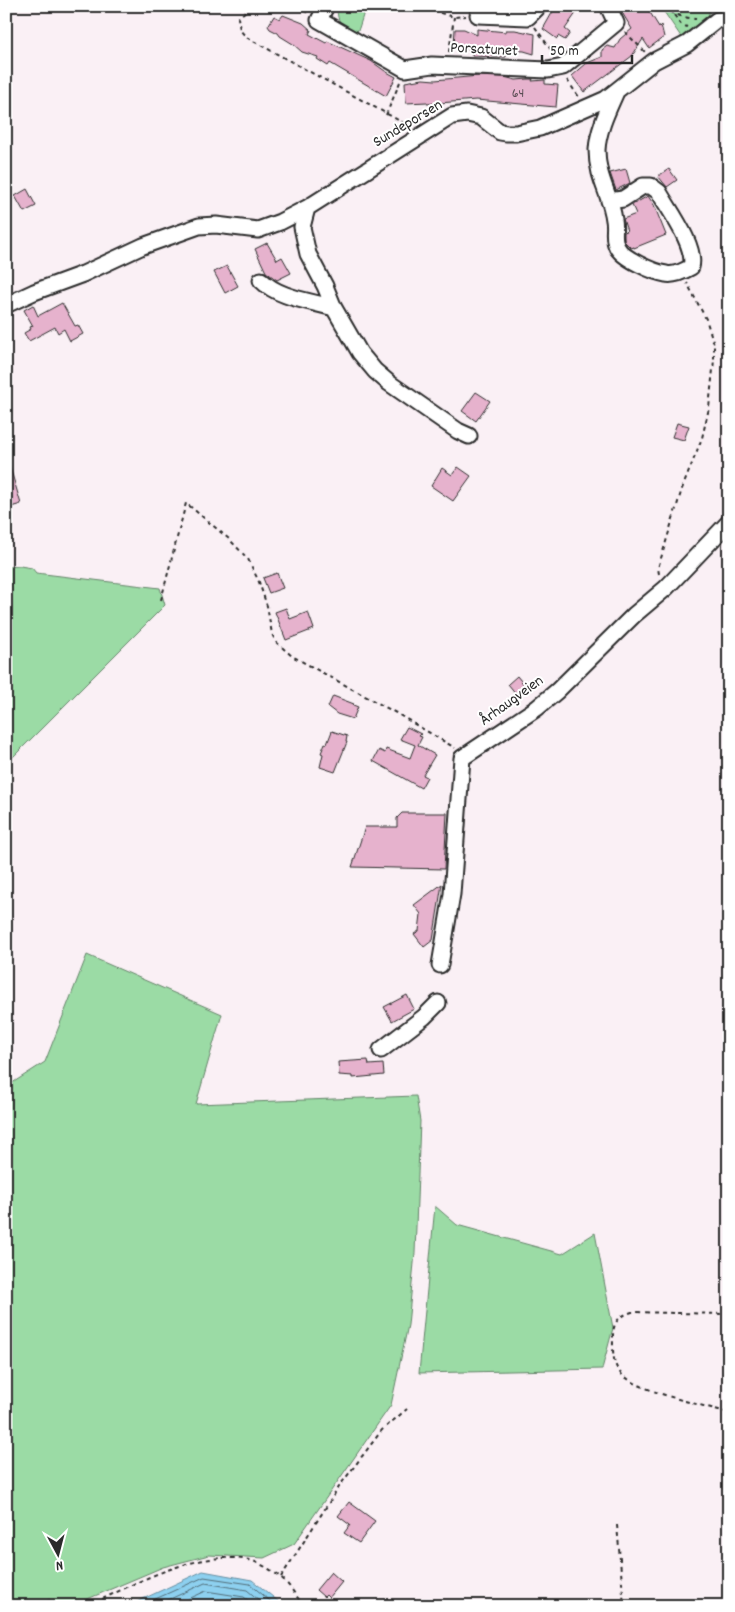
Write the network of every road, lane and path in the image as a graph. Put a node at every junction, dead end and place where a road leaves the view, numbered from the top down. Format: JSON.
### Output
{"nodes":[{"id":1,"x":251,"y":6,"type":"edge"},
{"id":2,"x":326,"y":6,"type":"edge"},
{"id":3,"x":417,"y":6,"type":"edge"},
{"id":4,"x":539,"y":6,"type":"edge"},
{"id":5,"x":608,"y":6,"type":"edge"},
{"id":6,"x":666,"y":6,"type":"edge"},
{"id":7,"x":478,"y":15,"type":"joint"},
{"id":8,"x":674,"y":15,"type":"junction"},
{"id":9,"x":454,"y":17,"type":"junction"},
{"id":10,"x":702,"y":17,"type":"dead end"},
{"id":11,"x":729,"y":19,"type":"edge"},
{"id":12,"x":616,"y":23,"type":"junction"},
{"id":13,"x":688,"y":28,"type":"dead end"},
{"id":14,"x":654,"y":61,"type":"junction"},
{"id":15,"x":447,"y":66,"type":"junction"},
{"id":16,"x":405,"y":69,"type":"junction"},
{"id":17,"x":616,"y":92,"type":"junction"},
{"id":18,"x":386,"y":115,"type":"junction"},
{"id":19,"x":422,"y":134,"type":"junction"},
{"id":20,"x":609,"y":201,"type":"junction"},
{"id":21,"x":307,"y":208,"type":"junction"},
{"id":22,"x":682,"y":272,"type":"junction"},
{"id":23,"x":262,"y":280,"type":"dead end"},
{"id":24,"x":6,"y":305,"type":"edge"},
{"id":25,"x":334,"y":308,"type":"junction"},
{"id":26,"x":469,"y":436,"type":"dead end"},
{"id":27,"x":729,"y":522,"type":"edge"},
{"id":28,"x":666,"y":588,"type":"junction"},
{"id":29,"x":161,"y":600,"type":"dead end"},
{"id":30,"x":462,"y":758,"type":"junction"},
{"id":31,"x":440,"y":966,"type":"dead end"},
{"id":32,"x":438,"y":1003,"type":"dead end"},
{"id":33,"x":381,"y":1050,"type":"dead end"},
{"id":34,"x":729,"y":1313,"type":"edge"},
{"id":35,"x":406,"y":1409,"type":"dead end"},
{"id":36,"x":729,"y":1413,"type":"edge"},
{"id":37,"x":617,"y":1525,"type":"dead end"},
{"id":38,"x":281,"y":1577,"type":"junction"},
{"id":39,"x":88,"y":1606,"type":"edge"},
{"id":40,"x":304,"y":1606,"type":"edge"},
{"id":41,"x":624,"y":1606,"type":"edge"}],
"edges":[{"from":1,"to":18,"type":"path"},
{"from":2,"to":16,"type":"street"},
{"from":3,"to":9,"type":"path"},
{"from":4,"to":7,"type":"street"},
{"from":5,"to":12,"type":"street"},
{"from":6,"to":8,"type":"path"},
{"from":7,"to":9,"type":"path"},
{"from":8,"to":10,"type":"path"},
{"from":8,"to":13,"type":"path"},
{"from":9,"to":15,"type":"path"},
{"from":11,"to":14,"type":"street","name":"Sundeporsen"},
{"from":12,"to":14,"type":"path"},
{"from":12,"to":15,"type":"street","name":"Porsatunet"},
{"from":14,"to":17,"type":"street","name":"Sundeporsen"},
{"from":15,"to":16,"type":"street","name":"Porsatunet"},
{"from":16,"to":18,"type":"path"},
{"from":17,"to":19,"type":"street","name":"Sundeporsen"},
{"from":17,"to":20,"type":"street","name":"Sundeporsen"},
{"from":18,"to":19,"type":"path"},
{"from":19,"to":21,"type":"street","name":"Sundeporsen"},
{"from":20,"to":22,"type":"street","name":"Sundeporsen"},
{"from":20,"to":22,"type":"street"},
{"from":21,"to":24,"type":"street","name":"Sundeporsen"},
{"from":21,"to":25,"type":"street"},
{"from":22,"to":28,"type":"path"},
{"from":23,"to":25,"type":"street"},
{"from":25,"to":26,"type":"street"},
{"from":27,"to":28,"type":"street","name":"Århaugveien"},
{"from":28,"to":30,"type":"street","name":"Århaugveien"},
{"from":29,"to":30,"type":"path"},
{"from":30,"to":31,"type":"street"},
{"from":32,"to":33,"type":"street"},
{"from":34,"to":36,"type":"path"},
{"from":35,"to":38,"type":"path"},
{"from":37,"to":41,"type":"path"},
{"from":38,"to":39,"type":"path"},
{"from":38,"to":40,"type":"path"}]}
